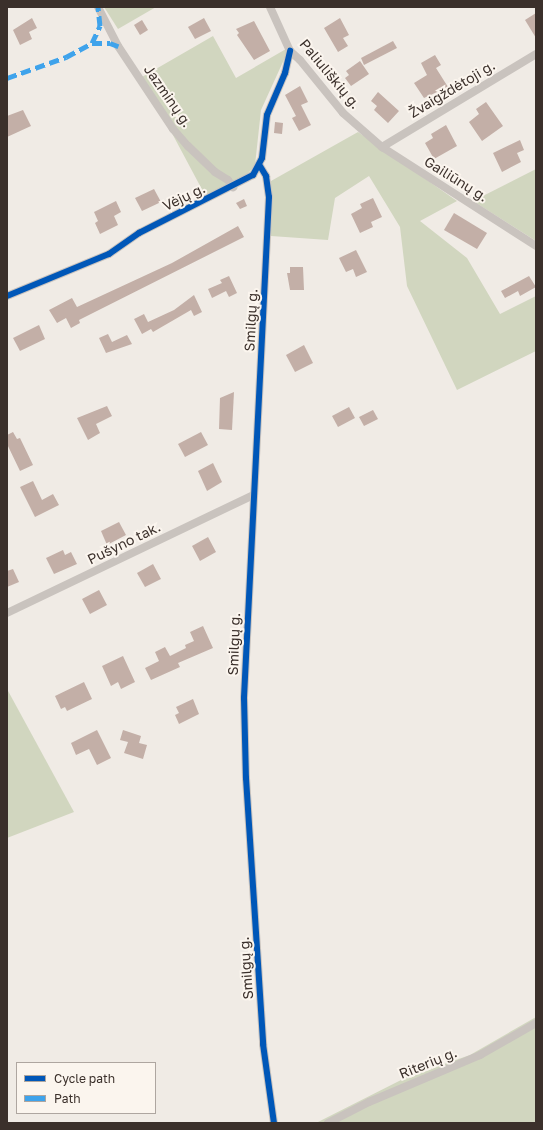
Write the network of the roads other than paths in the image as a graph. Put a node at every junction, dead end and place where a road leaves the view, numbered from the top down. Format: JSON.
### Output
{"nodes":[{"id":1,"x":98,"y":7,"type":"edge"},
{"id":2,"x":270,"y":7,"type":"edge"},
{"id":3,"x":290,"y":51,"type":"junction"},
{"id":4,"x":536,"y":54,"type":"edge"},
{"id":5,"x":365,"y":132,"type":"joint"},
{"id":6,"x":382,"y":147,"type":"junction"},
{"id":7,"x":260,"y":166,"type":"junction"},
{"id":8,"x":233,"y":187,"type":"junction"},
{"id":9,"x":536,"y":246,"type":"edge"},
{"id":10,"x":7,"y":296,"type":"edge"},
{"id":11,"x":253,"y":495,"type":"junction"},
{"id":12,"x":7,"y":613,"type":"edge"},
{"id":13,"x":536,"y":1024,"type":"edge"},
{"id":14,"x":274,"y":1123,"type":"edge"},
{"id":15,"x":328,"y":1123,"type":"edge"}],
"edges":[{"from":1,"to":8,"type":"street","name":"Jazminų g."},
{"from":2,"to":3,"type":"street","name":"Paliuliškių g."},
{"from":3,"to":5,"type":"street","name":"Paliuliškių g."},
{"from":3,"to":7,"type":"street"},
{"from":4,"to":6,"type":"street","name":"Žvaigždėtoji g."},
{"from":5,"to":6,"type":"street","name":"Gailiūnų g."},
{"from":6,"to":9,"type":"street","name":"Gailiūnų g."},
{"from":7,"to":8,"type":"street","name":"Vėjų g."},
{"from":7,"to":11,"type":"street","name":"Smilgų g."},
{"from":8,"to":10,"type":"street","name":"Vėjų g."},
{"from":11,"to":12,"type":"street","name":"Pušyno tak."},
{"from":11,"to":14,"type":"street","name":"Smilgų g."},
{"from":13,"to":15,"type":"street","name":"Riterių g."}]}
